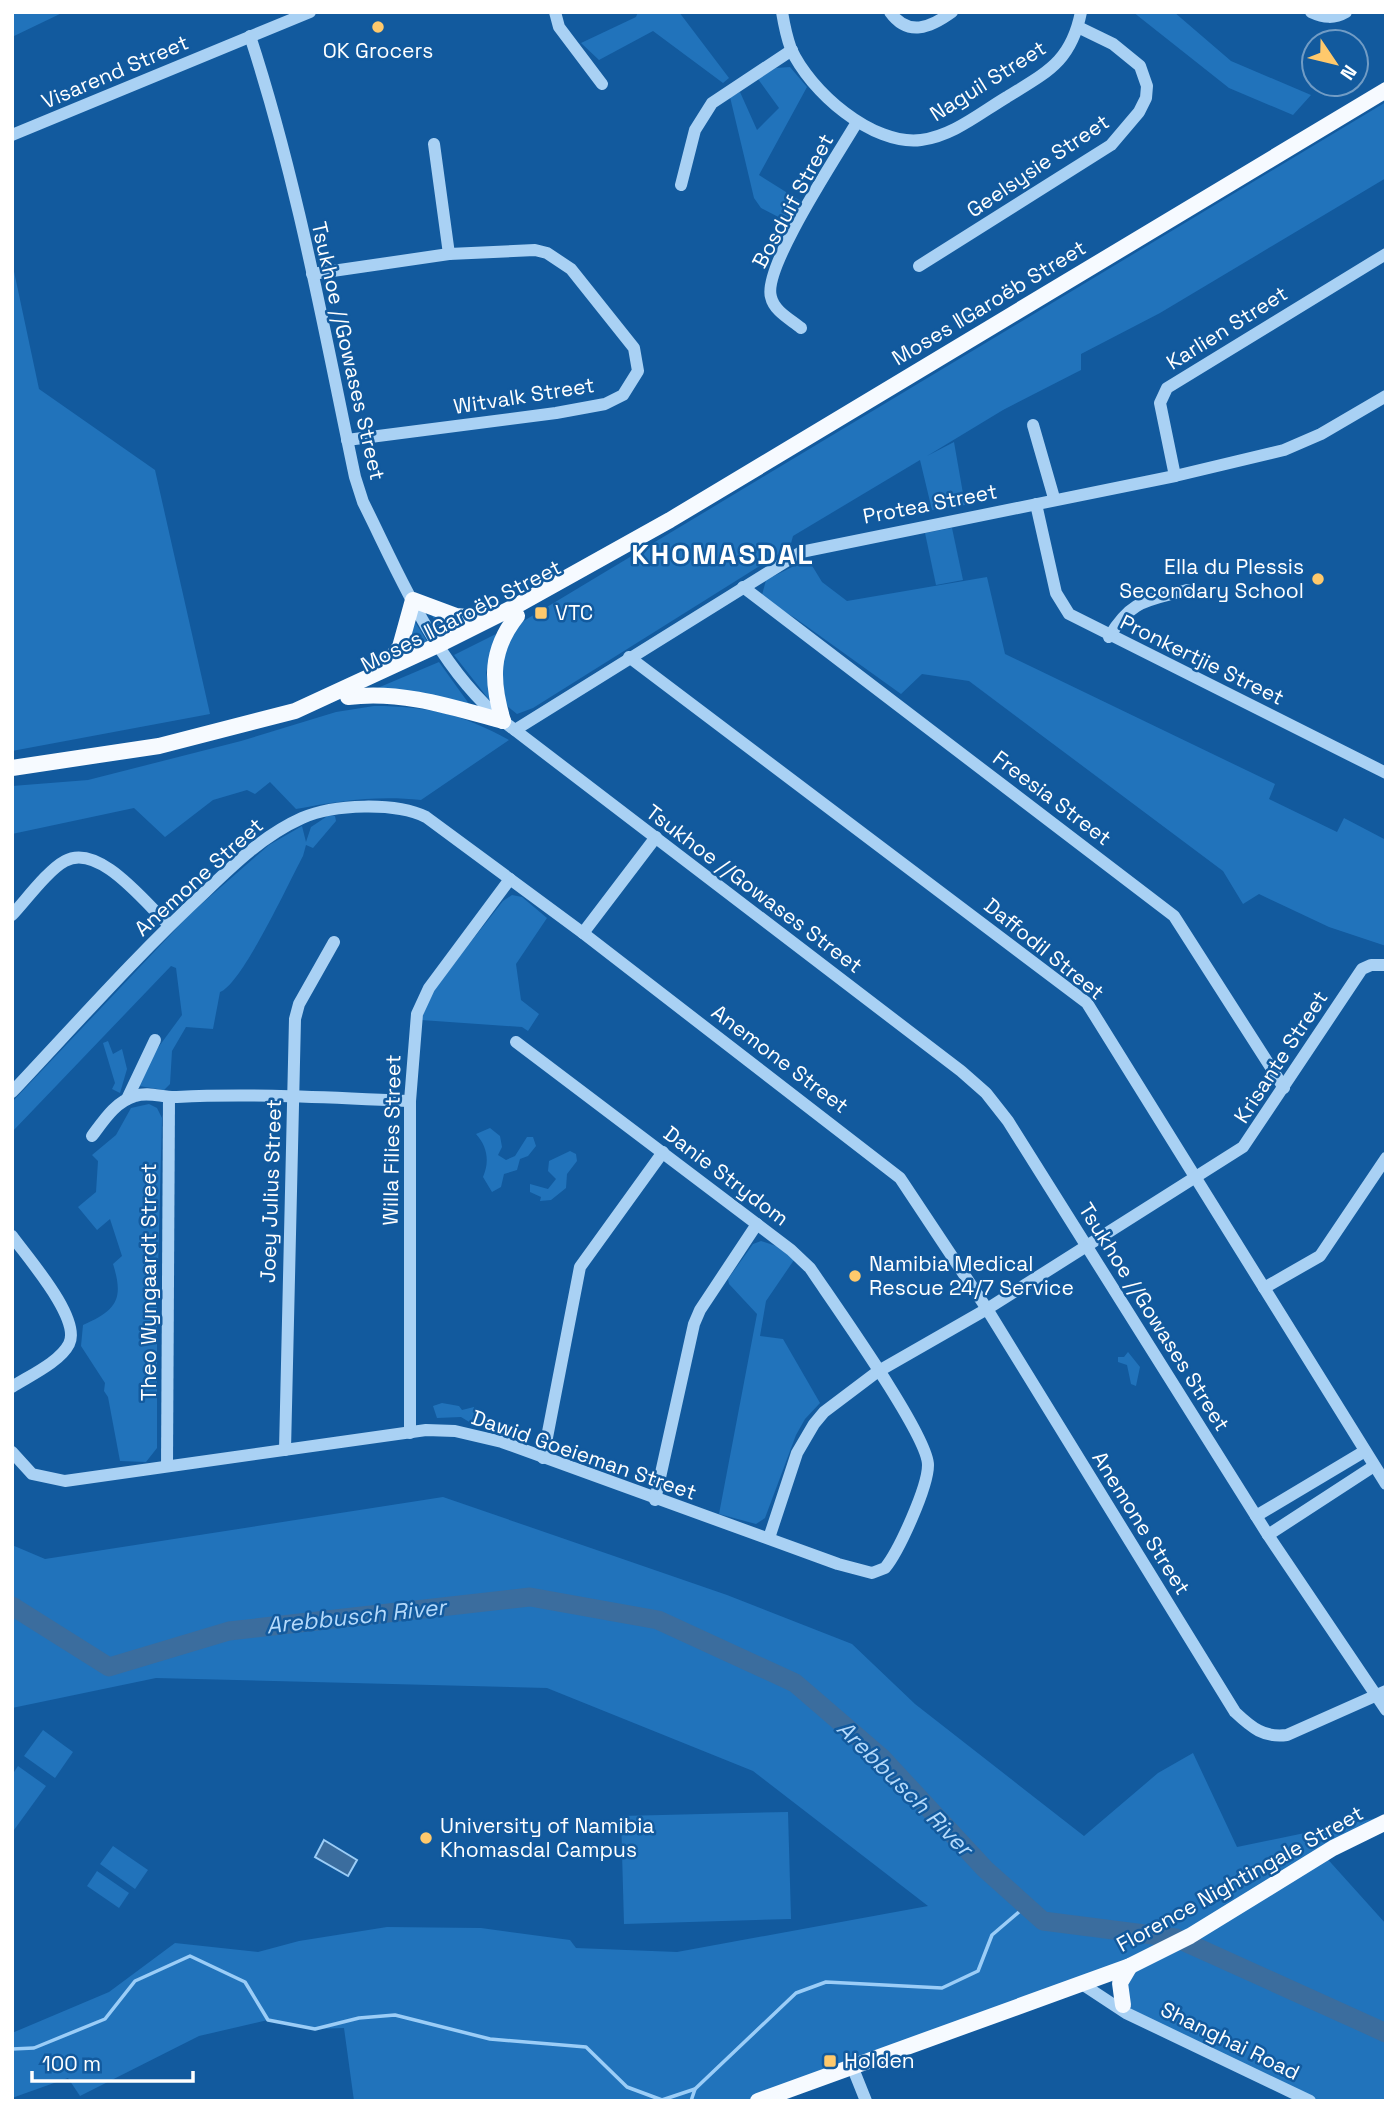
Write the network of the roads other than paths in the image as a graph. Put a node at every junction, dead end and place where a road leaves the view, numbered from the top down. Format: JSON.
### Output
{"nodes":[{"id":1,"x":310,"y":12,"type":"edge"},
{"id":2,"x":555,"y":12,"type":"edge"},
{"id":3,"x":782,"y":12,"type":"edge"},
{"id":4,"x":890,"y":12,"type":"edge"},
{"id":5,"x":952,"y":12,"type":"edge"},
{"id":6,"x":1081,"y":12,"type":"edge"},
{"id":7,"x":1311,"y":12,"type":"edge"},
{"id":8,"x":1346,"y":12,"type":"edge"},
{"id":9,"x":1078,"y":27,"type":"junction"},
{"id":10,"x":250,"y":36,"type":"junction"},
{"id":11,"x":792,"y":50,"type":"junction"},
{"id":12,"x":601,"y":84,"type":"dead end"},
{"id":13,"x":1386,"y":90,"type":"edge"},
{"id":14,"x":857,"y":122,"type":"junction"},
{"id":15,"x":12,"y":135,"type":"edge"},
{"id":16,"x":434,"y":144,"type":"dead end"},
{"id":17,"x":681,"y":185,"type":"dead end"},
{"id":18,"x":449,"y":254,"type":"junction"},
{"id":19,"x":1386,"y":254,"type":"edge"},
{"id":20,"x":919,"y":266,"type":"dead end"},
{"id":21,"x":312,"y":274,"type":"junction"},
{"id":22,"x":801,"y":328,"type":"dead end"},
{"id":23,"x":1386,"y":396,"type":"edge"},
{"id":24,"x":1033,"y":425,"type":"dead end"},
{"id":25,"x":347,"y":440,"type":"junction"},
{"id":26,"x":1175,"y":476,"type":"junction"},
{"id":27,"x":1054,"y":498,"type":"junction"},
{"id":28,"x":1036,"y":504,"type":"junction"},
{"id":29,"x":615,"y":553,"type":"junction"},
{"id":30,"x":743,"y":587,"type":"junction"},
{"id":31,"x":1187,"y":590,"type":"dead end"},
{"id":32,"x":414,"y":600,"type":"junction"},
{"id":33,"x":517,"y":616,"type":"junction"},
{"id":34,"x":490,"y":619,"type":"junction"},
{"id":35,"x":1109,"y":637,"type":"junction"},
{"id":36,"x":440,"y":650,"type":"junction"},
{"id":37,"x":629,"y":657,"type":"junction"},
{"id":38,"x":377,"y":674,"type":"junction"},
{"id":39,"x":348,"y":697,"type":"junction"},
{"id":40,"x":319,"y":702,"type":"junction"},
{"id":41,"x":509,"y":726,"type":"junction"},
{"id":42,"x":12,"y":768,"type":"edge"},
{"id":43,"x":1386,"y":773,"type":"edge"},
{"id":44,"x":656,"y":837,"type":"junction"},
{"id":45,"x":510,"y":879,"type":"junction"},
{"id":46,"x":12,"y":915,"type":"edge"},
{"id":47,"x":169,"y":925,"type":"junction"},
{"id":48,"x":583,"y":933,"type":"junction"},
{"id":49,"x":334,"y":942,"type":"dead end"},
{"id":50,"x":1386,"y":965,"type":"edge"},
{"id":51,"x":155,"y":1040,"type":"dead end"},
{"id":52,"x":516,"y":1042,"type":"dead end"},
{"id":53,"x":1284,"y":1088,"type":"junction"},
{"id":54,"x":12,"y":1092,"type":"edge"},
{"id":55,"x":293,"y":1096,"type":"junction"},
{"id":56,"x":169,"y":1098,"type":"junction"},
{"id":57,"x":127,"y":1099,"type":"junction"},
{"id":58,"x":410,"y":1101,"type":"junction"},
{"id":59,"x":92,"y":1136,"type":"dead end"},
{"id":60,"x":663,"y":1152,"type":"junction"},
{"id":61,"x":1386,"y":1158,"type":"edge"},
{"id":62,"x":1196,"y":1178,"type":"junction"},
{"id":63,"x":757,"y":1224,"type":"junction"},
{"id":64,"x":12,"y":1236,"type":"edge"},
{"id":65,"x":1087,"y":1247,"type":"junction"},
{"id":66,"x":1264,"y":1287,"type":"junction"},
{"id":67,"x":988,"y":1309,"type":"junction"},
{"id":68,"x":877,"y":1372,"type":"junction"},
{"id":69,"x":12,"y":1387,"type":"edge"},
{"id":70,"x":410,"y":1433,"type":"junction"},
{"id":71,"x":285,"y":1450,"type":"junction"},
{"id":72,"x":1365,"y":1451,"type":"junction"},
{"id":73,"x":12,"y":1452,"type":"edge"},
{"id":74,"x":543,"y":1458,"type":"junction"},
{"id":75,"x":167,"y":1466,"type":"junction"},
{"id":76,"x":1374,"y":1466,"type":"junction"},
{"id":77,"x":1386,"y":1484,"type":"edge"},
{"id":78,"x":655,"y":1500,"type":"junction"},
{"id":79,"x":1256,"y":1516,"type":"junction"},
{"id":80,"x":1268,"y":1535,"type":"junction"},
{"id":81,"x":769,"y":1538,"type":"junction"},
{"id":82,"x":1381,"y":1693,"type":"edge"},
{"id":83,"x":1386,"y":1710,"type":"edge"},
{"id":84,"x":1386,"y":1822,"type":"edge"},
{"id":85,"x":1130,"y":1966,"type":"junction"},
{"id":86,"x":1087,"y":1983,"type":"junction"},
{"id":87,"x":1128,"y":2010,"type":"junction"},
{"id":88,"x":852,"y":2066,"type":"junction"},
{"id":89,"x":758,"y":2101,"type":"edge"},
{"id":90,"x":866,"y":2101,"type":"edge"},
{"id":91,"x":1310,"y":2101,"type":"edge"}],
"edges":[{"from":1,"to":10,"type":"street","name":"Visarend Street"},
{"from":2,"to":12,"type":"street"},
{"from":3,"to":11,"type":"street","name":"Naguil Street"},
{"from":4,"to":5,"type":"street"},
{"from":6,"to":9,"type":"street","name":"Naguil Street"},
{"from":7,"to":8,"type":"street"},
{"from":9,"to":14,"type":"street","name":"Naguil Street"},
{"from":9,"to":20,"type":"street","name":"Geelsysie Street"},
{"from":10,"to":15,"type":"street","name":"Visarend Street"},
{"from":10,"to":21,"type":"street","name":"Tsukhoe //Gowases Street"},
{"from":11,"to":14,"type":"street","name":"Naguil Street"},
{"from":11,"to":17,"type":"street"},
{"from":13,"to":29,"type":"main road","name":"Moses ǁGaroëb Street"},
{"from":14,"to":22,"type":"street","name":"Bosduif Street"},
{"from":16,"to":18,"type":"street"},
{"from":18,"to":21,"type":"street","name":"Witvalk Street"},
{"from":18,"to":25,"type":"street","name":"Witvalk Street"},
{"from":19,"to":26,"type":"street","name":"Karlien Street"},
{"from":21,"to":25,"type":"street","name":"Tsukhoe //Gowases Street"},
{"from":23,"to":26,"type":"street","name":"Protea Street"},
{"from":24,"to":27,"type":"street"},
{"from":25,"to":32,"type":"street","name":"Tsukhoe //Gowases Street"},
{"from":26,"to":27,"type":"street","name":"Protea Street"},
{"from":27,"to":28,"type":"street","name":"Protea Street"},
{"from":28,"to":30,"type":"street","name":"Protea Street"},
{"from":28,"to":35,"type":"street","name":"Pronkertjie Street"},
{"from":29,"to":33,"type":"main road","name":"Moses ǁGaroëb Street"},
{"from":29,"to":34,"type":"main road","name":"Moses ǁGaroëb Street"},
{"from":30,"to":37,"type":"street","name":"Protea Street"},
{"from":30,"to":53,"type":"street","name":"Freesia Street"},
{"from":31,"to":35,"type":"street"},
{"from":32,"to":34,"type":"main road"},
{"from":32,"to":36,"type":"street","name":"Tsukhoe //Gowases Street"},
{"from":32,"to":38,"type":"main road"},
{"from":33,"to":36,"type":"main road","name":"Moses ǁGaroëb Street"},
{"from":33,"to":41,"type":"main road"},
{"from":34,"to":36,"type":"main road","name":"Moses ǁGaroëb Street"},
{"from":35,"to":43,"type":"street","name":"Pronkertjie Street"},
{"from":36,"to":38,"type":"main road","name":"Moses ǁGaroëb Street"},
{"from":36,"to":39,"type":"main road","name":"Moses ǁGaroëb Street"},
{"from":36,"to":41,"type":"street","name":"Tsukhoe //Gowases Street"},
{"from":37,"to":41,"type":"street","name":"Protea Street"},
{"from":37,"to":62,"type":"street","name":"Daffodil Street"},
{"from":38,"to":40,"type":"main road","name":"Moses ǁGaroëb Street"},
{"from":39,"to":40,"type":"main road","name":"Moses ǁGaroëb Street"},
{"from":39,"to":41,"type":"main road"},
{"from":40,"to":42,"type":"main road","name":"Moses ǁGaroëb Street"},
{"from":41,"to":44,"type":"street","name":"Tsukhoe //Gowases Street"},
{"from":44,"to":48,"type":"street"},
{"from":44,"to":65,"type":"street","name":"Tsukhoe //Gowases Street"},
{"from":45,"to":47,"type":"street","name":"Anemone Street"},
{"from":45,"to":48,"type":"street","name":"Anemone Street"},
{"from":45,"to":58,"type":"street","name":"Willa Filies Street"},
{"from":46,"to":47,"type":"street"},
{"from":47,"to":54,"type":"street","name":"Anemone Street"},
{"from":48,"to":67,"type":"street","name":"Anemone Street"},
{"from":49,"to":55,"type":"street","name":"Joey Julius Street"},
{"from":50,"to":53,"type":"street","name":"Krisante Street"},
{"from":51,"to":57,"type":"street"},
{"from":52,"to":60,"type":"street","name":"Danie Strydom"},
{"from":53,"to":62,"type":"street","name":"Krisante Street"},
{"from":55,"to":56,"type":"street"},
{"from":55,"to":58,"type":"street"},
{"from":55,"to":71,"type":"street","name":"Joey Julius Street"},
{"from":56,"to":57,"type":"street"},
{"from":56,"to":75,"type":"street","name":"Theo Wyngaardt Street"},
{"from":57,"to":59,"type":"street"},
{"from":58,"to":70,"type":"street","name":"Willa Filies Street"},
{"from":60,"to":63,"type":"street","name":"Danie Strydom"},
{"from":60,"to":74,"type":"street"},
{"from":61,"to":66,"type":"street"},
{"from":62,"to":65,"type":"street","name":"Krisante Street"},
{"from":62,"to":66,"type":"street","name":"Daffodil Street"},
{"from":63,"to":68,"type":"street","name":"Danie Strydom"},
{"from":63,"to":78,"type":"street"},
{"from":64,"to":69,"type":"street"},
{"from":65,"to":67,"type":"street","name":"Krisante Street"},
{"from":65,"to":79,"type":"street","name":"Tsukhoe //Gowases Street"},
{"from":66,"to":72,"type":"street","name":"Daffodil Street"},
{"from":67,"to":68,"type":"street","name":"Krisante Street"},
{"from":67,"to":82,"type":"street","name":"Anemone Street"},
{"from":68,"to":81,"type":"street","name":"Krisante Street"},
{"from":68,"to":81,"type":"street","name":"Dawid Goeieman Street"},
{"from":70,"to":71,"type":"street","name":"Dawid Goeieman Street"},
{"from":70,"to":74,"type":"street","name":"Dawid Goeieman Street"},
{"from":71,"to":75,"type":"street","name":"Dawid Goeieman Street"},
{"from":72,"to":76,"type":"street","name":"Daffodil Street"},
{"from":72,"to":79,"type":"street"},
{"from":73,"to":75,"type":"street","name":"Dawid Goeieman Street"},
{"from":74,"to":78,"type":"street","name":"Dawid Goeieman Street"},
{"from":76,"to":77,"type":"street","name":"Daffodil Street"},
{"from":76,"to":80,"type":"street"},
{"from":78,"to":81,"type":"street","name":"Dawid Goeieman Street"},
{"from":79,"to":80,"type":"street","name":"Tsukhoe //Gowases Street"},
{"from":80,"to":82,"type":"street","name":"Tsukhoe //Gowases Street"},
{"from":82,"to":83,"type":"street","name":"Tsukhoe //Gowases Street"},
{"from":84,"to":85,"type":"main road","name":"Florence Nightingale Street"},
{"from":85,"to":86,"type":"main road","name":"Florence Nightingale Street"},
{"from":85,"to":87,"type":"main road"},
{"from":86,"to":87,"type":"street","name":"Shanghai Road"},
{"from":86,"to":88,"type":"main road","name":"Florence Nightingale Street"},
{"from":87,"to":91,"type":"street","name":"Shanghai Road"},
{"from":88,"to":89,"type":"main road","name":"Florence Nightingale Street"},
{"from":88,"to":90,"type":"street"}]}
